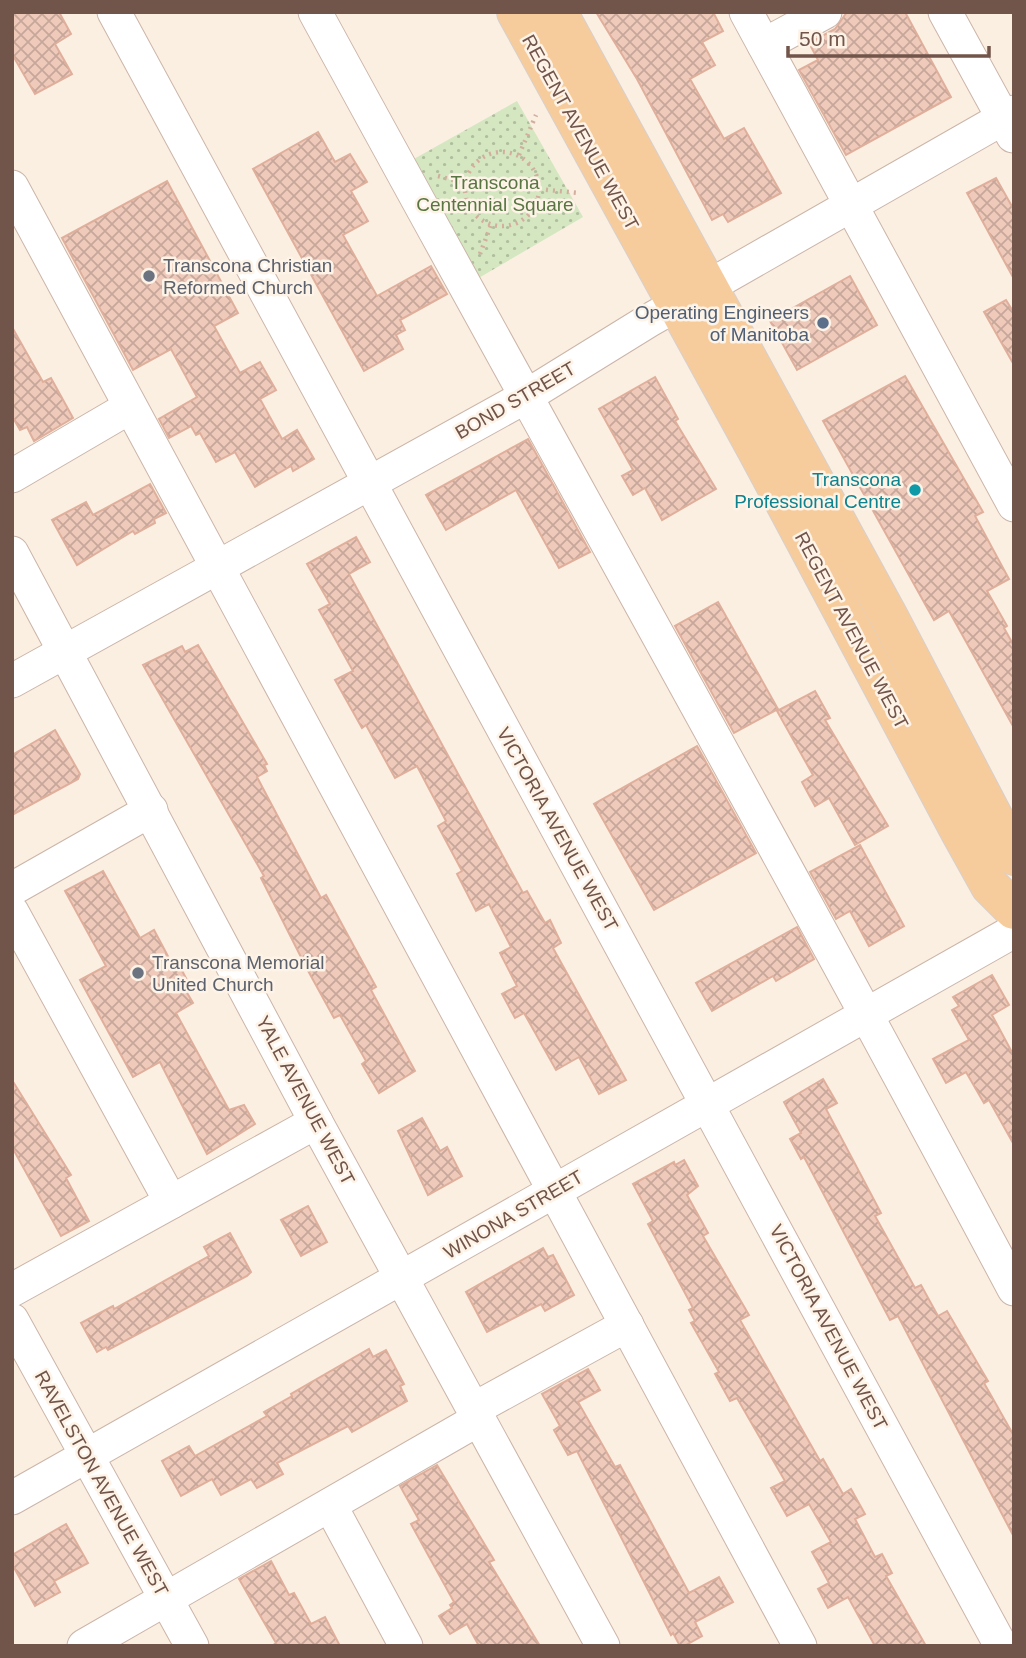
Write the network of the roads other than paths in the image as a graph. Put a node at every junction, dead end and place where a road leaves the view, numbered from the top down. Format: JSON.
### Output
{"nodes":[{"id":1,"x":114,"y":12,"type":"edge"},
{"id":2,"x":315,"y":12,"type":"edge"},
{"id":3,"x":516,"y":12,"type":"edge"},
{"id":4,"x":558,"y":12,"type":"edge"},
{"id":5,"x":746,"y":12,"type":"edge"},
{"id":6,"x":825,"y":12,"type":"edge"},
{"id":7,"x":945,"y":12,"type":"edge"},
{"id":8,"x":764,"y":45,"type":"junction"},
{"id":9,"x":1010,"y":123,"type":"edge"},
{"id":10,"x":12,"y":187,"type":"edge"},
{"id":11,"x":851,"y":207,"type":"junction"},
{"id":12,"x":693,"y":297,"type":"junction"},
{"id":13,"x":524,"y":397,"type":"junction"},
{"id":14,"x":130,"y":407,"type":"junction"},
{"id":15,"x":12,"y":476,"type":"edge"},
{"id":16,"x":369,"y":482,"type":"junction"},
{"id":17,"x":1014,"y":505,"type":"edge"},
{"id":18,"x":12,"y":553,"type":"edge"},
{"id":19,"x":217,"y":568,"type":"junction"},
{"id":20,"x":66,"y":651,"type":"junction"},
{"id":21,"x":12,"y":681,"type":"edge"},
{"id":22,"x":151,"y":810,"type":"junction"},
{"id":23,"x":1014,"y":856,"type":"edge"},
{"id":24,"x":12,"y":889,"type":"edge"},
{"id":25,"x":1014,"y":910,"type":"edge"},
{"id":26,"x":12,"y":912,"type":"edge"},
{"id":27,"x":1014,"y":931,"type":"edge"},
{"id":28,"x":867,"y":1013,"type":"junction"},
{"id":29,"x":708,"y":1103,"type":"junction"},
{"id":30,"x":316,"y":1122,"type":"junction"},
{"id":31,"x":555,"y":1190,"type":"junction"},
{"id":32,"x":171,"y":1202,"type":"junction"},
{"id":33,"x":403,"y":1277,"type":"junction"},
{"id":34,"x":1014,"y":1289,"type":"edge"},
{"id":35,"x":12,"y":1290,"type":"edge"},
{"id":36,"x":12,"y":1320,"type":"edge"},
{"id":37,"x":627,"y":1325,"type":"junction"},
{"id":38,"x":477,"y":1414,"type":"junction"},
{"id":39,"x":88,"y":1456,"type":"junction"},
{"id":40,"x":12,"y":1498,"type":"edge"},
{"id":41,"x":330,"y":1505,"type":"junction"},
{"id":42,"x":166,"y":1597,"type":"junction"},
{"id":43,"x":84,"y":1646,"type":"edge"},
{"id":44,"x":192,"y":1646,"type":"edge"},
{"id":45,"x":406,"y":1646,"type":"edge"},
{"id":46,"x":603,"y":1646,"type":"edge"},
{"id":47,"x":800,"y":1646,"type":"edge"},
{"id":48,"x":1001,"y":1646,"type":"edge"}],
"edges":[{"from":1,"to":16,"type":"street","name":"VICTORIA AVENUE WEST"},
{"from":2,"to":13,"type":"street"},
{"from":3,"to":12,"type":"main road","name":"REGENT AVENUE WEST"},
{"from":4,"to":12,"type":"main road","name":"REGENT AVENUE WEST"},
{"from":5,"to":8,"type":"street"},
{"from":6,"to":8,"type":"street"},
{"from":7,"to":9,"type":"street"},
{"from":8,"to":11,"type":"street"},
{"from":9,"to":11,"type":"street","name":"BOND STREET"},
{"from":10,"to":14,"type":"street"},
{"from":11,"to":12,"type":"street","name":"BOND STREET"},
{"from":11,"to":17,"type":"street"},
{"from":12,"to":13,"type":"street","name":"BOND STREET"},
{"from":12,"to":23,"type":"main road","name":"REGENT AVENUE WEST"},
{"from":12,"to":25,"type":"main road","name":"REGENT AVENUE WEST"},
{"from":13,"to":16,"type":"street","name":"BOND STREET"},
{"from":13,"to":28,"type":"street"},
{"from":14,"to":15,"type":"street"},
{"from":14,"to":19,"type":"street"},
{"from":16,"to":19,"type":"street","name":"BOND STREET"},
{"from":16,"to":29,"type":"street","name":"VICTORIA AVENUE WEST"},
{"from":18,"to":20,"type":"street","name":"YALE AVENUE WEST"},
{"from":19,"to":20,"type":"street","name":"BOND STREET"},
{"from":19,"to":31,"type":"street"},
{"from":20,"to":21,"type":"street","name":"BOND STREET"},
{"from":20,"to":22,"type":"street","name":"YALE AVENUE WEST"},
{"from":22,"to":24,"type":"street"},
{"from":22,"to":30,"type":"street","name":"YALE AVENUE WEST"},
{"from":26,"to":32,"type":"street"},
{"from":27,"to":28,"type":"street","name":"WINONA STREET"},
{"from":28,"to":29,"type":"street","name":"WINONA STREET"},
{"from":28,"to":34,"type":"street"},
{"from":29,"to":31,"type":"street","name":"WINONA STREET"},
{"from":29,"to":48,"type":"street","name":"VICTORIA AVENUE WEST"},
{"from":30,"to":32,"type":"street"},
{"from":30,"to":33,"type":"street","name":"YALE AVENUE WEST"},
{"from":31,"to":33,"type":"street","name":"WINONA STREET"},
{"from":31,"to":37,"type":"street"},
{"from":32,"to":35,"type":"street"},
{"from":33,"to":38,"type":"street","name":"YALE AVENUE WEST"},
{"from":33,"to":39,"type":"street","name":"WINONA STREET"},
{"from":36,"to":39,"type":"street","name":"RAVELSTON AVENUE WEST"},
{"from":37,"to":38,"type":"street"},
{"from":37,"to":47,"type":"street"},
{"from":38,"to":41,"type":"street"},
{"from":38,"to":46,"type":"street","name":"YALE AVENUE WEST"},
{"from":39,"to":40,"type":"street","name":"WINONA STREET"},
{"from":39,"to":42,"type":"street","name":"RAVELSTON AVENUE WEST"},
{"from":41,"to":42,"type":"street"},
{"from":41,"to":45,"type":"street"},
{"from":42,"to":43,"type":"street"},
{"from":42,"to":44,"type":"street","name":"RAVELSTON AVENUE WEST"}]}
